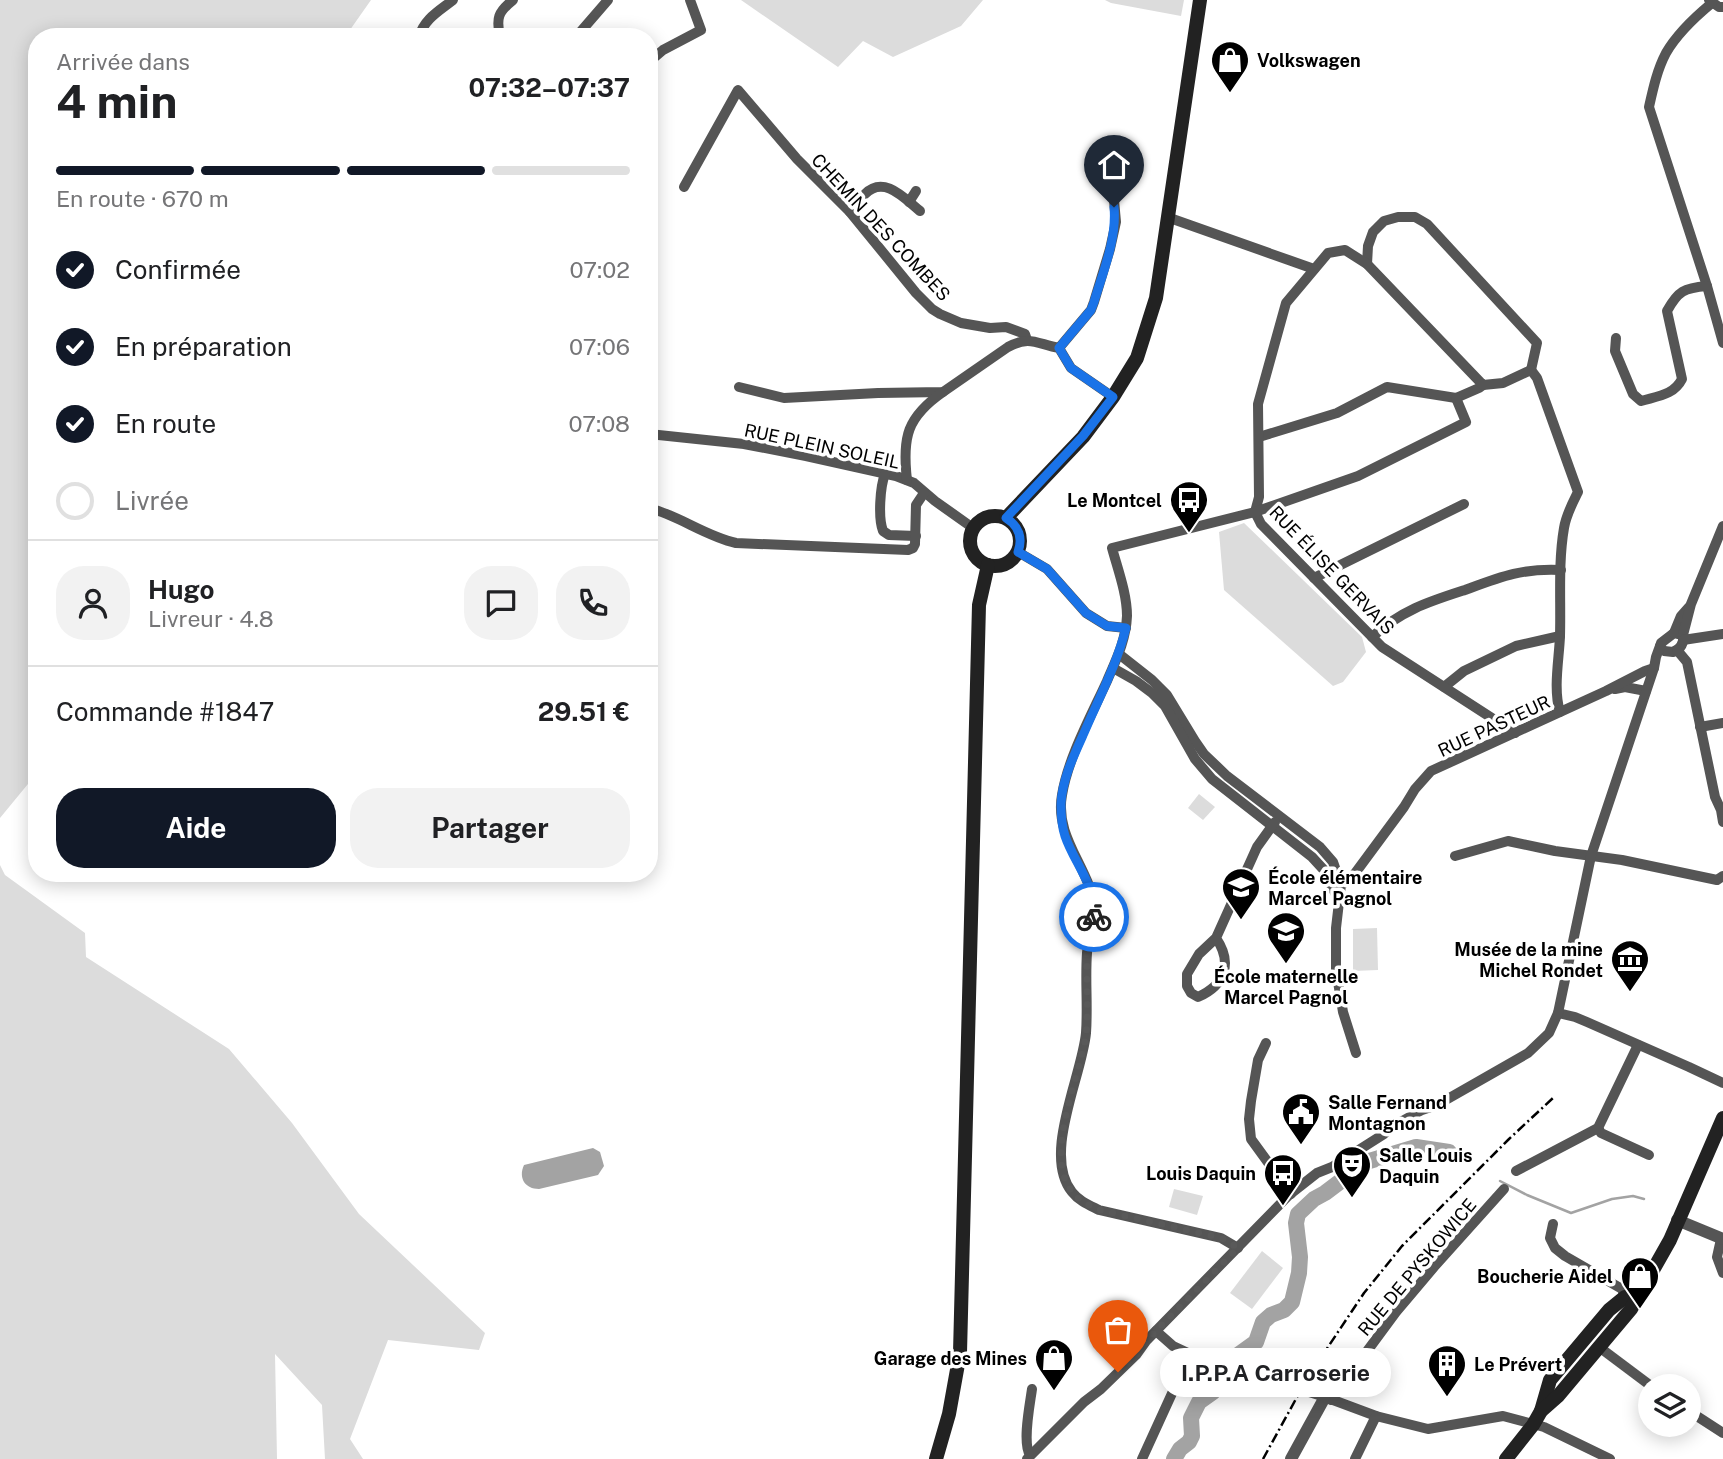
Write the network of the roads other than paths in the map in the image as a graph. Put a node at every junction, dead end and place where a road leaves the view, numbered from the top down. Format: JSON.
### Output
{"nodes":[{"id":1,"x":453,"y":0,"type":"edge"},
{"id":2,"x":513,"y":0,"type":"edge"},
{"id":3,"x":608,"y":0,"type":"edge"},
{"id":4,"x":690,"y":0,"type":"edge"},
{"id":5,"x":1200,"y":0,"type":"edge"},
{"id":6,"x":1710,"y":1,"type":"edge"},
{"id":7,"x":1723,"y":7,"type":"edge"},
{"id":8,"x":423,"y":28,"type":"edge"},
{"id":9,"x":500,"y":28,"type":"edge"},
{"id":10,"x":584,"y":28,"type":"edge"},
{"id":11,"x":658,"y":54,"type":"edge"},
{"id":12,"x":684,"y":187,"type":"dead end"},
{"id":13,"x":1113,"y":189,"type":"dead end"},
{"id":14,"x":916,"y":191,"type":"dead end"},
{"id":15,"x":909,"y":202,"type":"junction"},
{"id":16,"x":920,"y":211,"type":"dead end"},
{"id":17,"x":850,"y":212,"type":"junction"},
{"id":18,"x":1167,"y":218,"type":"junction"},
{"id":19,"x":1367,"y":264,"type":"junction"},
{"id":20,"x":1314,"y":269,"type":"junction"},
{"id":21,"x":1707,"y":286,"type":"junction"},
{"id":22,"x":1616,"y":338,"type":"dead end"},
{"id":23,"x":1027,"y":340,"type":"junction"},
{"id":24,"x":1723,"y":343,"type":"edge"},
{"id":25,"x":1059,"y":348,"type":"junction"},
{"id":26,"x":1531,"y":370,"type":"junction"},
{"id":27,"x":1483,"y":385,"type":"junction"},
{"id":28,"x":739,"y":387,"type":"dead end"},
{"id":29,"x":943,"y":392,"type":"junction"},
{"id":30,"x":1113,"y":397,"type":"junction"},
{"id":31,"x":1456,"y":398,"type":"junction"},
{"id":32,"x":658,"y":435,"type":"edge"},
{"id":33,"x":1259,"y":437,"type":"junction"},
{"id":34,"x":885,"y":474,"type":"junction"},
{"id":35,"x":906,"y":480,"type":"junction"},
{"id":36,"x":925,"y":493,"type":"junction"},
{"id":37,"x":1464,"y":504,"type":"dead end"},
{"id":38,"x":658,"y":510,"type":"edge"},
{"id":39,"x":1255,"y":512,"type":"junction"},
{"id":40,"x":1006,"y":518,"type":"junction"},
{"id":41,"x":1723,"y":526,"type":"edge"},
{"id":42,"x":973,"y":528,"type":"junction"},
{"id":43,"x":916,"y":536,"type":"junction"},
{"id":44,"x":1018,"y":552,"type":"junction"},
{"id":45,"x":988,"y":565,"type":"junction"},
{"id":46,"x":1561,"y":570,"type":"junction"},
{"id":47,"x":1314,"y":578,"type":"junction"},
{"id":48,"x":1126,"y":628,"type":"junction"},
{"id":49,"x":1723,"y":634,"type":"edge"},
{"id":50,"x":1560,"y":636,"type":"junction"},
{"id":51,"x":1680,"y":636,"type":"junction"},
{"id":52,"x":1372,"y":637,"type":"junction"},
{"id":53,"x":1669,"y":649,"type":"junction"},
{"id":54,"x":1119,"y":654,"type":"junction"},
{"id":55,"x":1112,"y":668,"type":"junction"},
{"id":56,"x":1654,"y":668,"type":"junction"},
{"id":57,"x":1444,"y":687,"type":"junction"},
{"id":58,"x":1606,"y":691,"type":"junction"},
{"id":59,"x":1646,"y":691,"type":"junction"},
{"id":60,"x":1560,"y":712,"type":"junction"},
{"id":61,"x":1723,"y":723,"type":"edge"},
{"id":62,"x":1700,"y":727,"type":"junction"},
{"id":63,"x":1515,"y":733,"type":"junction"},
{"id":64,"x":1722,"y":810,"type":"edge"},
{"id":65,"x":1280,"y":816,"type":"junction"},
{"id":66,"x":1723,"y":821,"type":"edge"},
{"id":67,"x":1272,"y":827,"type":"junction"},
{"id":68,"x":1455,"y":856,"type":"dead end"},
{"id":69,"x":1591,"y":856,"type":"junction"},
{"id":70,"x":1723,"y":876,"type":"edge"},
{"id":71,"x":1337,"y":887,"type":"junction"},
{"id":72,"x":1216,"y":938,"type":"junction"},
{"id":73,"x":1558,"y":1013,"type":"junction"},
{"id":74,"x":1266,"y":1042,"type":"dead end"},
{"id":75,"x":1638,"y":1045,"type":"junction"},
{"id":76,"x":1356,"y":1053,"type":"dead end"},
{"id":77,"x":1723,"y":1083,"type":"edge"},
{"id":78,"x":1723,"y":1118,"type":"edge"},
{"id":79,"x":1598,"y":1128,"type":"junction"},
{"id":80,"x":1649,"y":1155,"type":"dead end"},
{"id":81,"x":1516,"y":1171,"type":"dead end"},
{"id":82,"x":1504,"y":1189,"type":"dead end"},
{"id":83,"x":1291,"y":1194,"type":"junction"},
{"id":84,"x":1678,"y":1220,"type":"junction"},
{"id":85,"x":1553,"y":1224,"type":"dead end"},
{"id":86,"x":1722,"y":1239,"type":"edge"},
{"id":87,"x":1238,"y":1248,"type":"junction"},
{"id":88,"x":1723,"y":1273,"type":"edge"},
{"id":89,"x":1631,"y":1296,"type":"junction"},
{"id":90,"x":1156,"y":1331,"type":"junction"},
{"id":91,"x":1599,"y":1347,"type":"junction"},
{"id":92,"x":1190,"y":1354,"type":"junction"},
{"id":93,"x":1638,"y":1376,"type":"edge"},
{"id":94,"x":1032,"y":1389,"type":"dead end"},
{"id":95,"x":1328,"y":1398,"type":"junction"},
{"id":96,"x":1541,"y":1410,"type":"junction"},
{"id":97,"x":1376,"y":1416,"type":"junction"},
{"id":98,"x":1701,"y":1419,"type":"edge"},
{"id":99,"x":1533,"y":1425,"type":"junction"},
{"id":100,"x":1723,"y":1433,"type":"edge"},
{"id":101,"x":1028,"y":1457,"type":"edge"},
{"id":102,"x":936,"y":1459,"type":"edge"},
{"id":103,"x":1142,"y":1459,"type":"edge"},
{"id":104,"x":1291,"y":1459,"type":"edge"},
{"id":105,"x":1354,"y":1459,"type":"edge"},
{"id":106,"x":1506,"y":1459,"type":"edge"},
{"id":107,"x":1610,"y":1459,"type":"edge"}],
"edges":[{"from":1,"to":8,"type":"street"},
{"from":2,"to":9,"type":"street"},
{"from":3,"to":10,"type":"street"},
{"from":4,"to":11,"type":"street"},
{"from":5,"to":18,"type":"main road"},
{"from":6,"to":7,"type":"street"},
{"from":6,"to":21,"type":"street"},
{"from":12,"to":17,"type":"street","name":"CHEMIN DES COMBES"},
{"from":13,"to":25,"type":"street"},
{"from":14,"to":15,"type":"street"},
{"from":15,"to":16,"type":"street"},
{"from":15,"to":17,"type":"street"},
{"from":17,"to":23,"type":"street","name":"CHEMIN DES COMBES"},
{"from":18,"to":20,"type":"street"},
{"from":18,"to":30,"type":"main road"},
{"from":19,"to":20,"type":"street","name":"RUE ÉLISE GERVAIS"},
{"from":19,"to":26,"type":"street"},
{"from":19,"to":27,"type":"street"},
{"from":20,"to":33,"type":"street","name":"RUE ÉLISE GERVAIS"},
{"from":21,"to":22,"type":"street"},
{"from":21,"to":24,"type":"street"},
{"from":23,"to":25,"type":"street","name":"CHEMIN DES COMBES"},
{"from":23,"to":29,"type":"street"},
{"from":25,"to":30,"type":"street"},
{"from":26,"to":27,"type":"street"},
{"from":26,"to":46,"type":"street"},
{"from":27,"to":31,"type":"street"},
{"from":28,"to":29,"type":"street"},
{"from":29,"to":35,"type":"street"},
{"from":30,"to":40,"type":"main road"},
{"from":31,"to":33,"type":"street"},
{"from":31,"to":39,"type":"street"},
{"from":32,"to":34,"type":"street","name":"RUE PLEIN SOLEIL"},
{"from":33,"to":39,"type":"street","name":"RUE ÉLISE GERVAIS"},
{"from":34,"to":35,"type":"street","name":"RUE PLEIN SOLEIL"},
{"from":34,"to":43,"type":"street"},
{"from":35,"to":36,"type":"street","name":"RUE PLEIN SOLEIL"},
{"from":36,"to":42,"type":"street","name":"RUE PLEIN SOLEIL"},
{"from":36,"to":43,"type":"street"},
{"from":37,"to":47,"type":"street"},
{"from":38,"to":43,"type":"street"},
{"from":39,"to":47,"type":"street","name":"RUE ÉLISE GERVAIS"},
{"from":39,"to":48,"type":"street"},
{"from":40,"to":42,"type":"main road"},
{"from":40,"to":44,"type":"main road"},
{"from":41,"to":51,"type":"street"},
{"from":42,"to":45,"type":"main road"},
{"from":44,"to":45,"type":"main road"},
{"from":44,"to":48,"type":"street"},
{"from":45,"to":102,"type":"main road"},
{"from":46,"to":50,"type":"street"},
{"from":46,"to":52,"type":"street"},
{"from":47,"to":52,"type":"street","name":"RUE ÉLISE GERVAIS"},
{"from":48,"to":54,"type":"street"},
{"from":49,"to":51,"type":"street"},
{"from":50,"to":57,"type":"street"},
{"from":50,"to":60,"type":"street"},
{"from":51,"to":53,"type":"street"},
{"from":51,"to":53,"type":"street"},
{"from":52,"to":57,"type":"street","name":"RUE ÉLISE GERVAIS"},
{"from":53,"to":56,"type":"street"},
{"from":53,"to":62,"type":"street"},
{"from":54,"to":55,"type":"street"},
{"from":54,"to":65,"type":"street"},
{"from":55,"to":67,"type":"street"},
{"from":55,"to":87,"type":"street"},
{"from":56,"to":58,"type":"street","name":"RUE PASTEUR"},
{"from":56,"to":59,"type":"street"},
{"from":57,"to":63,"type":"street","name":"RUE ÉLISE GERVAIS"},
{"from":58,"to":59,"type":"street","name":"RUE PASTEUR"},
{"from":58,"to":60,"type":"street","name":"RUE PASTEUR"},
{"from":59,"to":69,"type":"street"},
{"from":60,"to":63,"type":"street","name":"RUE PASTEUR"},
{"from":61,"to":62,"type":"street"},
{"from":62,"to":64,"type":"street"},
{"from":63,"to":71,"type":"street","name":"RUE PASTEUR"},
{"from":64,"to":66,"type":"street"},
{"from":65,"to":67,"type":"street"},
{"from":65,"to":71,"type":"street"},
{"from":67,"to":71,"type":"street"},
{"from":67,"to":72,"type":"street"},
{"from":68,"to":69,"type":"street"},
{"from":69,"to":70,"type":"street"},
{"from":69,"to":73,"type":"street"},
{"from":71,"to":76,"type":"street"},
{"from":72,"to":72,"type":"street"},
{"from":73,"to":75,"type":"street"},
{"from":73,"to":83,"type":"street"},
{"from":74,"to":83,"type":"street"},
{"from":75,"to":77,"type":"street"},
{"from":75,"to":79,"type":"street"},
{"from":78,"to":84,"type":"main road"},
{"from":79,"to":80,"type":"street"},
{"from":79,"to":81,"type":"street"},
{"from":82,"to":95,"type":"street","name":"RUE DE PYSKOWICE"},
{"from":83,"to":87,"type":"street"},
{"from":84,"to":86,"type":"street"},
{"from":84,"to":89,"type":"main road"},
{"from":85,"to":89,"type":"street"},
{"from":86,"to":88,"type":"street"},
{"from":87,"to":90,"type":"street"},
{"from":89,"to":91,"type":"main road"},
{"from":89,"to":96,"type":"main road"},
{"from":90,"to":92,"type":"street"},
{"from":90,"to":101,"type":"street"},
{"from":91,"to":93,"type":"street"},
{"from":91,"to":96,"type":"main road"},
{"from":92,"to":95,"type":"street","bridge":true},
{"from":92,"to":103,"type":"street"},
{"from":94,"to":101,"type":"street"},
{"from":95,"to":97,"type":"street"},
{"from":95,"to":104,"type":"street"},
{"from":96,"to":99,"type":"main road"},
{"from":97,"to":99,"type":"street"},
{"from":97,"to":105,"type":"street"},
{"from":98,"to":100,"type":"street"},
{"from":99,"to":106,"type":"main road"},
{"from":99,"to":107,"type":"street"}]}
